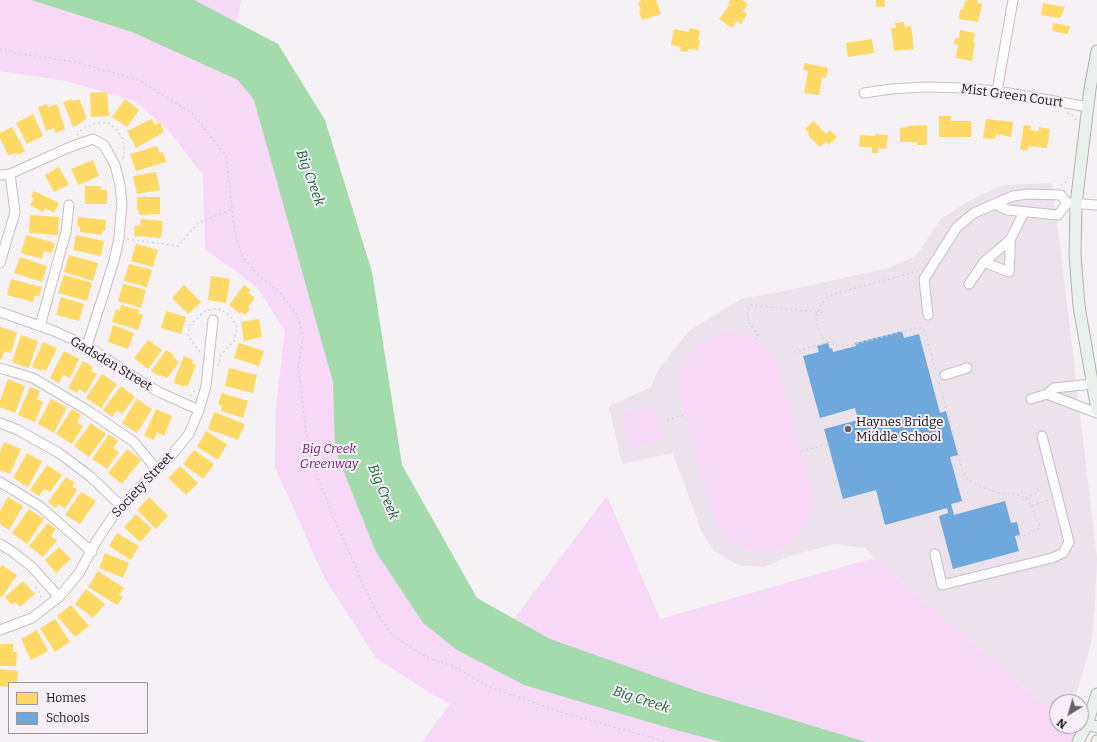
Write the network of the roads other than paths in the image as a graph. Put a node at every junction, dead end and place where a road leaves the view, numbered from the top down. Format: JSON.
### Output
{"nodes":[{"id":1,"x":1013,"y":0,"type":"edge"},
{"id":2,"x":1097,"y":51,"type":"edge"},
{"id":3,"x":997,"y":91,"type":"junction"},
{"id":4,"x":864,"y":93,"type":"dead end"},
{"id":5,"x":1089,"y":107,"type":"junction"},
{"id":6,"x":10,"y":174,"type":"junction"},
{"id":7,"x":0,"y":175,"type":"edge"},
{"id":8,"x":994,"y":204,"type":"junction"},
{"id":9,"x":1072,"y":204,"type":"junction"},
{"id":10,"x":69,"y":205,"type":"dead end"},
{"id":11,"x":1097,"y":205,"type":"edge"},
{"id":12,"x":1024,"y":212,"type":"junction"},
{"id":13,"x":1010,"y":240,"type":"junction"},
{"id":14,"x":2,"y":249,"type":"edge"},
{"id":15,"x":984,"y":262,"type":"junction"},
{"id":16,"x":0,"y":263,"type":"edge"},
{"id":17,"x":969,"y":284,"type":"dead end"},
{"id":18,"x":0,"y":312,"type":"edge"},
{"id":19,"x":928,"y":314,"type":"dead end"},
{"id":20,"x":213,"y":320,"type":"dead end"},
{"id":21,"x":40,"y":326,"type":"junction"},
{"id":22,"x":87,"y":346,"type":"junction"},
{"id":23,"x":0,"y":368,"type":"edge"},
{"id":24,"x":967,"y":368,"type":"dead end"},
{"id":25,"x":941,"y":375,"type":"road end"},
{"id":26,"x":1092,"y":384,"type":"junction"},
{"id":27,"x":1047,"y":394,"type":"junction"},
{"id":28,"x":1031,"y":399,"type":"dead end"},
{"id":29,"x":199,"y":410,"type":"junction"},
{"id":30,"x":1097,"y":410,"type":"edge"},
{"id":31,"x":1097,"y":413,"type":"edge"},
{"id":32,"x":0,"y":423,"type":"edge"},
{"id":33,"x":1042,"y":436,"type":"dead end"},
{"id":34,"x":157,"y":470,"type":"junction"},
{"id":35,"x":0,"y":482,"type":"edge"},
{"id":36,"x":121,"y":506,"type":"junction"},
{"id":37,"x":0,"y":544,"type":"edge"},
{"id":38,"x":92,"y":552,"type":"junction"},
{"id":39,"x":935,"y":554,"type":"dead end"},
{"id":40,"x":59,"y":597,"type":"junction"},
{"id":41,"x":0,"y":630,"type":"edge"},
{"id":42,"x":1097,"y":694,"type":"edge"},
{"id":43,"x":1094,"y":714,"type":"edge"},
{"id":44,"x":1092,"y":725,"type":"edge"},
{"id":45,"x":1078,"y":742,"type":"edge"}],
"edges":[{"from":1,"to":3,"type":"street"},
{"from":2,"to":5,"type":"main road"},
{"from":3,"to":4,"type":"street","name":"Mist Green Court"},
{"from":3,"to":5,"type":"street","name":"Mist Green Court"},
{"from":5,"to":9,"type":"main road"},
{"from":6,"to":7,"type":"street"},
{"from":6,"to":14,"type":"street"},
{"from":6,"to":22,"type":"street"},
{"from":8,"to":9,"type":"street"},
{"from":8,"to":12,"type":"street"},
{"from":8,"to":19,"type":"street"},
{"from":9,"to":11,"type":"street"},
{"from":9,"to":12,"type":"street"},
{"from":9,"to":26,"type":"main road"},
{"from":10,"to":21,"type":"street"},
{"from":12,"to":13,"type":"street"},
{"from":13,"to":15,"type":"street"},
{"from":13,"to":15,"type":"street"},
{"from":14,"to":16,"type":"street"},
{"from":15,"to":17,"type":"street"},
{"from":18,"to":21,"type":"street","name":"Gadsden Street"},
{"from":20,"to":29,"type":"street","name":"Society Street"},
{"from":21,"to":22,"type":"street","name":"Gadsden Street"},
{"from":22,"to":29,"type":"street","name":"Gadsden Street"},
{"from":23,"to":34,"type":"street"},
{"from":24,"to":25,"type":"street"},
{"from":26,"to":27,"type":"street"},
{"from":26,"to":30,"type":"main road"},
{"from":27,"to":28,"type":"street"},
{"from":27,"to":31,"type":"street"},
{"from":29,"to":34,"type":"street","name":"Society Street"},
{"from":32,"to":36,"type":"street"},
{"from":33,"to":39,"type":"street"},
{"from":34,"to":36,"type":"street","name":"Society Street"},
{"from":35,"to":38,"type":"street"},
{"from":36,"to":38,"type":"street","name":"Society Street"},
{"from":37,"to":40,"type":"street"},
{"from":38,"to":40,"type":"street","name":"Society Street"},
{"from":40,"to":41,"type":"street","name":"Society Street"},
{"from":42,"to":43,"type":"main road"},
{"from":43,"to":44,"type":"main road"},
{"from":44,"to":45,"type":"main road"}]}
